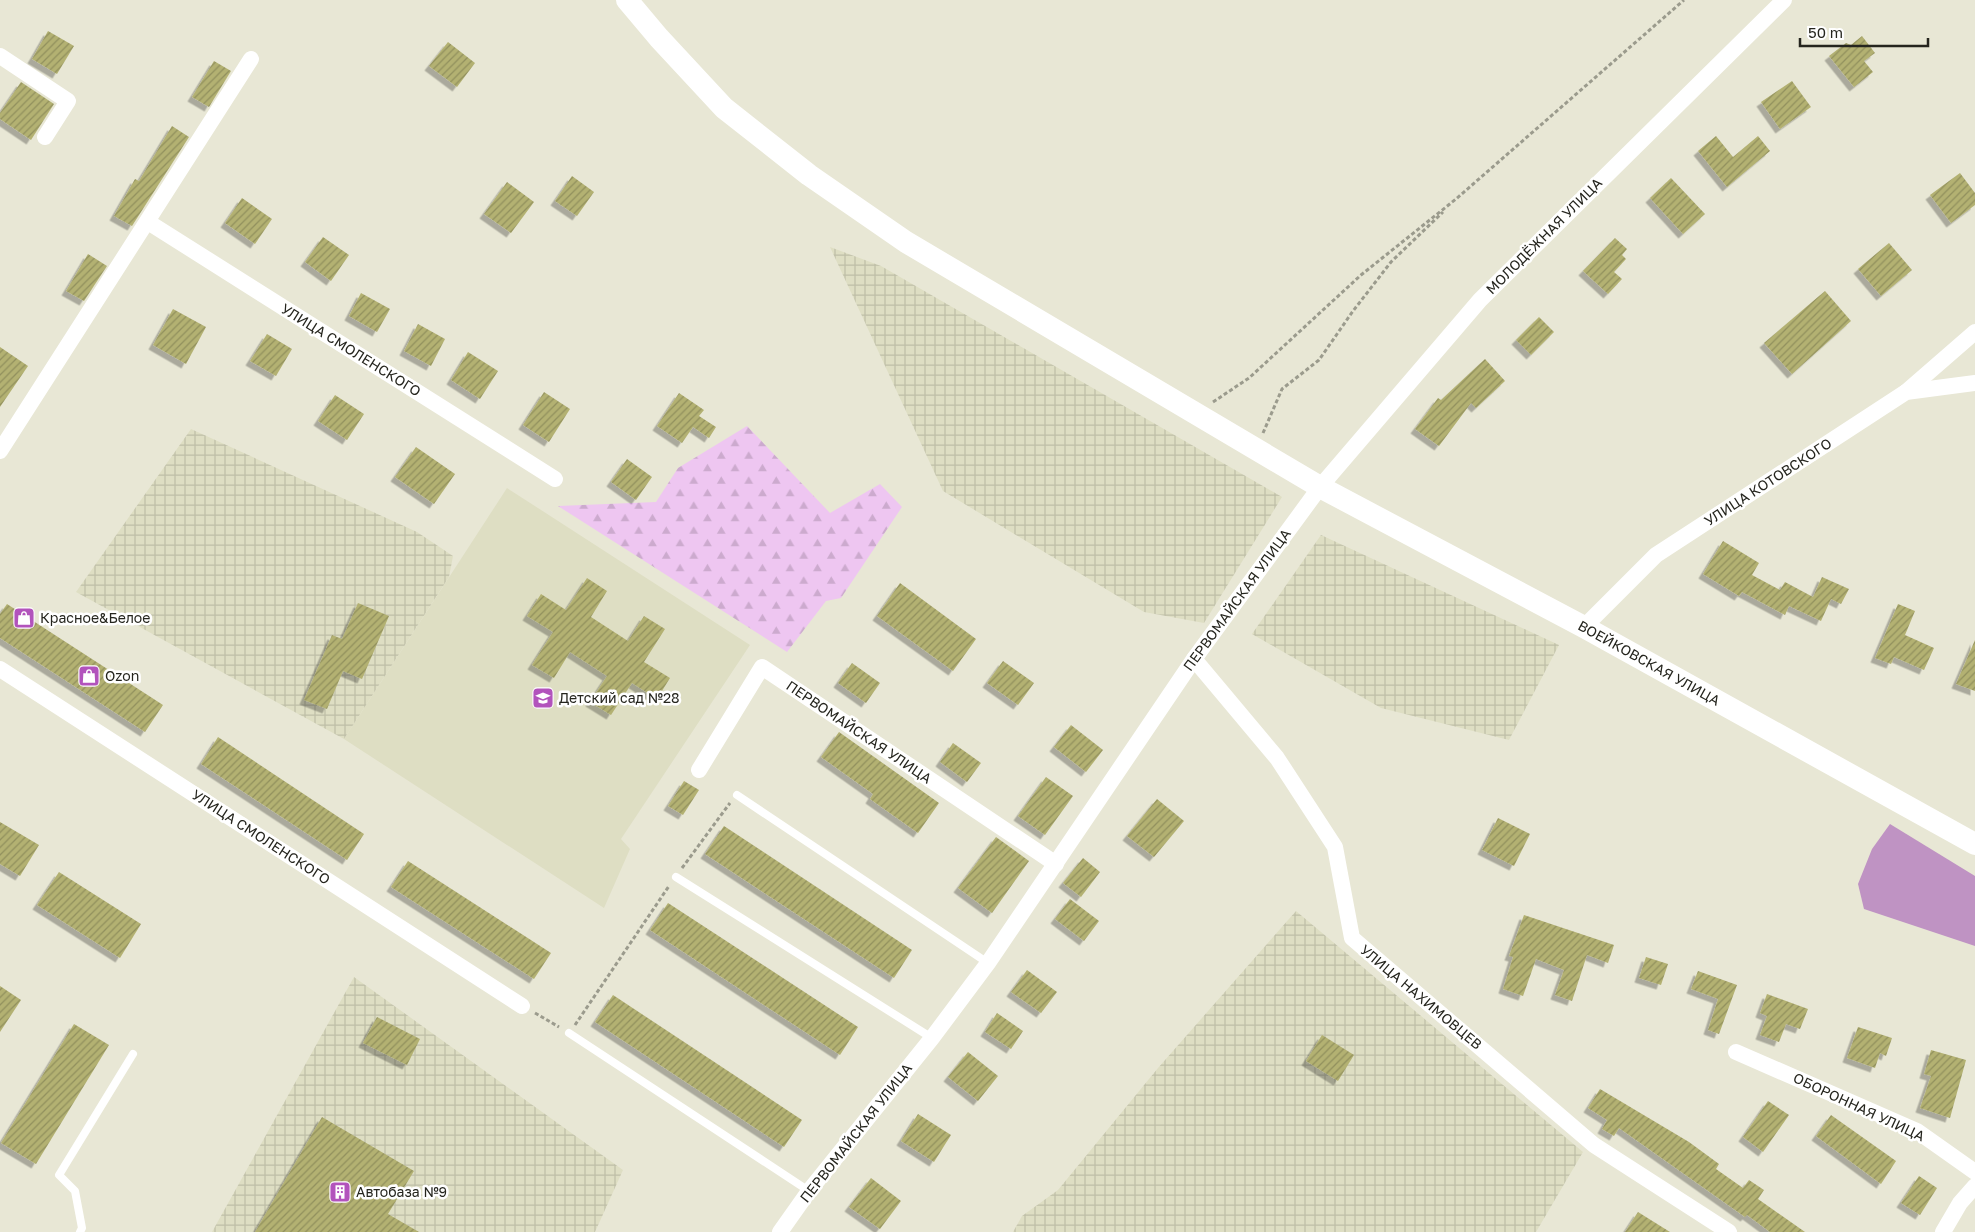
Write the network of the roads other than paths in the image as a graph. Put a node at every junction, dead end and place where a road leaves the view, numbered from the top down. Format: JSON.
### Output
{"nodes":[{"id":1,"x":627,"y":0,"type":"edge"},
{"id":2,"x":1784,"y":0,"type":"edge"},
{"id":3,"x":0,"y":56,"type":"edge"},
{"id":4,"x":251,"y":59,"type":"dead end"},
{"id":5,"x":45,"y":137,"type":"dead end"},
{"id":6,"x":148,"y":222,"type":"junction"},
{"id":7,"x":1975,"y":332,"type":"edge"},
{"id":8,"x":1975,"y":383,"type":"edge"},
{"id":9,"x":1906,"y":392,"type":"junction"},
{"id":10,"x":0,"y":451,"type":"edge"},
{"id":11,"x":555,"y":479,"type":"dead end"},
{"id":12,"x":1320,"y":487,"type":"junction"},
{"id":13,"x":1584,"y":627,"type":"junction"},
{"id":14,"x":1194,"y":659,"type":"junction"},
{"id":15,"x":0,"y":669,"type":"edge"},
{"id":16,"x":699,"y":770,"type":"dead end"},
{"id":17,"x":737,"y":795,"type":"road end"},
{"id":18,"x":1975,"y":844,"type":"edge"},
{"id":19,"x":1056,"y":864,"type":"junction"},
{"id":20,"x":676,"y":876,"type":"road end"},
{"id":21,"x":988,"y":963,"type":"junction"},
{"id":22,"x":522,"y":1006,"type":"road end"},
{"id":23,"x":569,"y":1033,"type":"road end"},
{"id":24,"x":932,"y":1038,"type":"junction"},
{"id":25,"x":1736,"y":1052,"type":"dead end"},
{"id":26,"x":133,"y":1054,"type":"dead end"},
{"id":27,"x":1975,"y":1172,"type":"edge"},
{"id":28,"x":1975,"y":1186,"type":"edge"},
{"id":29,"x":809,"y":1192,"type":"junction"},
{"id":30,"x":80,"y":1232,"type":"edge"},
{"id":31,"x":780,"y":1232,"type":"edge"},
{"id":32,"x":1729,"y":1232,"type":"edge"},
{"id":33,"x":1942,"y":1232,"type":"edge"}],
"edges":[{"from":1,"to":12,"type":"main road","name":"ВОЕЙКОВСКАЯ УЛИЦА"},
{"from":2,"to":12,"type":"street","name":"МОЛОДЁЖНАЯ УЛИЦА"},
{"from":3,"to":5,"type":"street"},
{"from":4,"to":6,"type":"street"},
{"from":6,"to":10,"type":"street"},
{"from":6,"to":11,"type":"street","name":"УЛИЦА СМОЛЕНСКОГО"},
{"from":7,"to":9,"type":"street"},
{"from":8,"to":9,"type":"street","name":"УЛИЦА КОТОВСКОГО"},
{"from":9,"to":13,"type":"street","name":"УЛИЦА КОТОВСКОГО"},
{"from":12,"to":13,"type":"main road","name":"ВОЕЙКОВСКАЯ УЛИЦА"},
{"from":12,"to":14,"type":"street","name":"ПЕРВОМАЙСКАЯ УЛИЦА"},
{"from":13,"to":18,"type":"main road","name":"ВОЕЙКОВСКАЯ УЛИЦА"},
{"from":14,"to":19,"type":"street","name":"ПЕРВОМАЙСКАЯ УЛИЦА"},
{"from":14,"to":32,"type":"street","name":"УЛИЦА НАХИМОВЦЕВ"},
{"from":15,"to":22,"type":"street","name":"УЛИЦА СМОЛЕНСКОГО"},
{"from":16,"to":19,"type":"street","name":"ПЕРВОМАЙСКАЯ УЛИЦА"},
{"from":17,"to":21,"type":"lane"},
{"from":19,"to":21,"type":"street","name":"ПЕРВОМАЙСКАЯ УЛИЦА"},
{"from":20,"to":24,"type":"lane"},
{"from":21,"to":24,"type":"street","name":"ПЕРВОМАЙСКАЯ УЛИЦА"},
{"from":23,"to":29,"type":"lane"},
{"from":24,"to":29,"type":"street","name":"ПЕРВОМАЙСКАЯ УЛИЦА"},
{"from":25,"to":27,"type":"street","name":"ОБОРОННАЯ УЛИЦА"},
{"from":26,"to":30,"type":"lane"},
{"from":28,"to":33,"type":"street"},
{"from":29,"to":31,"type":"street","name":"ПЕРВОМАЙСКАЯ УЛИЦА"}]}
